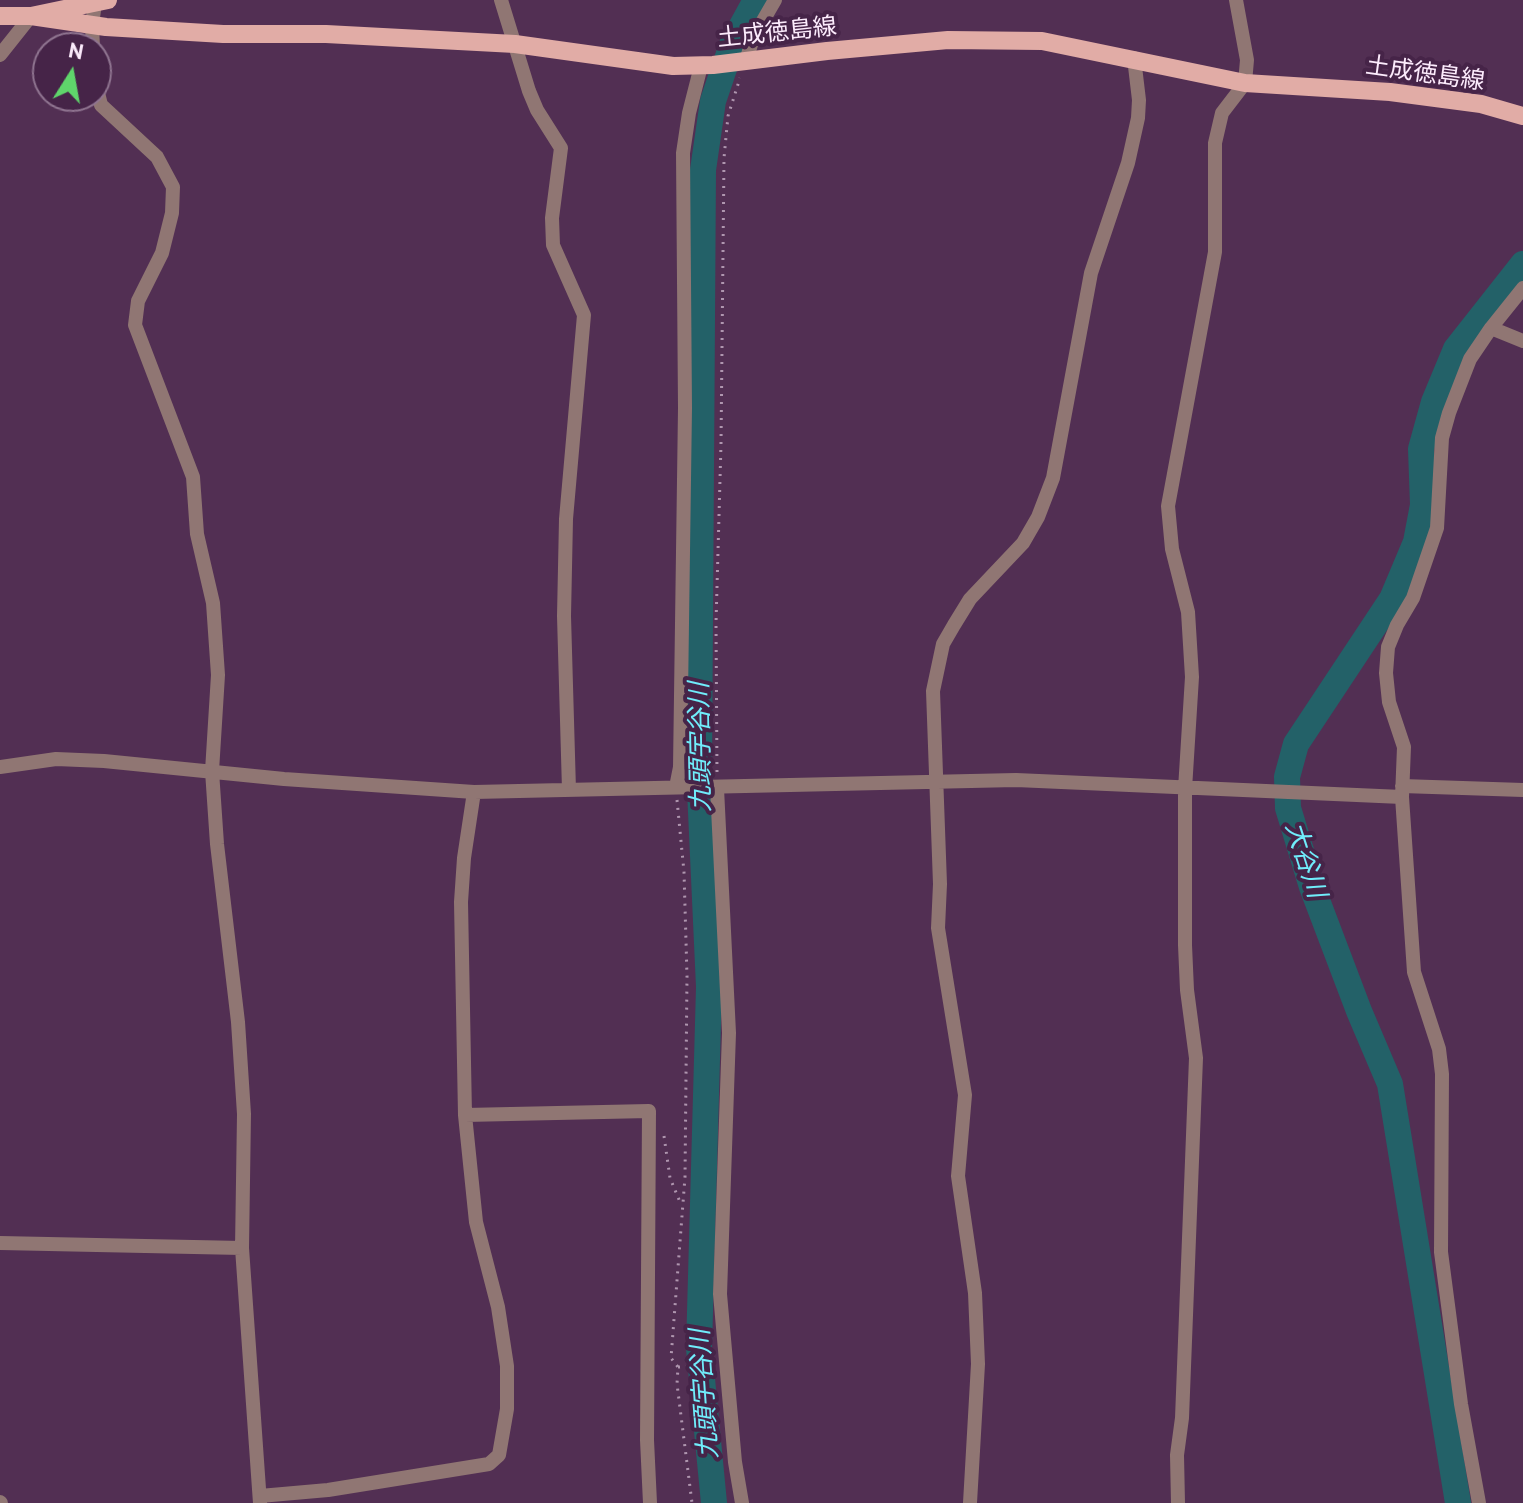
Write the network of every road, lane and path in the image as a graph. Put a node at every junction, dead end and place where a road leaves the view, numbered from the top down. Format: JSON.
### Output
{"nodes":[{"id":1,"x":501,"y":0,"type":"edge"},
{"id":2,"x":775,"y":0,"type":"edge"},
{"id":3,"x":1236,"y":0,"type":"edge"},
{"id":4,"x":101,"y":1,"type":"edge"},
{"id":5,"x":0,"y":16,"type":"edge"},
{"id":6,"x":31,"y":16,"type":"junction"},
{"id":7,"x":92,"y":25,"type":"junction"},
{"id":8,"x":92,"y":32,"type":"edge"},
{"id":9,"x":515,"y":44,"type":"junction"},
{"id":10,"x":0,"y":55,"type":"edge"},
{"id":11,"x":1134,"y":58,"type":"junction"},
{"id":12,"x":743,"y":61,"type":"junction"},
{"id":13,"x":707,"y":65,"type":"junction"},
{"id":14,"x":1245,"y":83,"type":"junction"},
{"id":15,"x":109,"y":112,"type":"edge"},
{"id":16,"x":1523,"y":116,"type":"edge"},
{"id":17,"x":1523,"y":288,"type":"edge"},
{"id":18,"x":1491,"y":328,"type":"junction"},
{"id":19,"x":1523,"y":341,"type":"edge"},
{"id":20,"x":0,"y":767,"type":"edge"},
{"id":21,"x":212,"y":771,"type":"junction"},
{"id":22,"x":935,"y":783,"type":"junction"},
{"id":23,"x":678,"y":787,"type":"junction"},
{"id":24,"x":715,"y":788,"type":"junction"},
{"id":25,"x":1185,"y":789,"type":"junction"},
{"id":26,"x":569,"y":790,"type":"junction"},
{"id":27,"x":1523,"y":790,"type":"edge"},
{"id":28,"x":474,"y":792,"type":"junction"},
{"id":29,"x":1402,"y":792,"type":"junction"},
{"id":30,"x":465,"y":1115,"type":"junction"},
{"id":31,"x":663,"y":1134,"type":"dead end"},
{"id":32,"x":681,"y":1204,"type":"junction"},
{"id":33,"x":0,"y":1243,"type":"edge"},
{"id":34,"x":242,"y":1248,"type":"junction"},
{"id":35,"x":719,"y":1365,"type":"dead end"},
{"id":36,"x":681,"y":1366,"type":"junction"},
{"id":37,"x":260,"y":1500,"type":"edge"},
{"id":38,"x":650,"y":1503,"type":"edge"},
{"id":39,"x":692,"y":1503,"type":"edge"},
{"id":40,"x":742,"y":1503,"type":"edge"},
{"id":41,"x":970,"y":1503,"type":"edge"},
{"id":42,"x":1178,"y":1503,"type":"edge"},
{"id":43,"x":1479,"y":1503,"type":"edge"}],
"edges":[{"from":1,"to":9,"type":"street"},
{"from":2,"to":12,"type":"street"},
{"from":3,"to":14,"type":"street"},
{"from":4,"to":6,"type":"main road"},
{"from":4,"to":7,"type":"street"},
{"from":5,"to":6,"type":"main road"},
{"from":6,"to":7,"type":"main road","name":"土成徳島線"},
{"from":6,"to":10,"type":"street"},
{"from":7,"to":8,"type":"street"},
{"from":7,"to":9,"type":"main road","name":"土成徳島線"},
{"from":9,"to":13,"type":"main road","name":"土成徳島線"},
{"from":9,"to":26,"type":"street"},
{"from":11,"to":12,"type":"main road","name":"土成徳島線"},
{"from":11,"to":14,"type":"main road","name":"土成徳島線"},
{"from":11,"to":22,"type":"street"},
{"from":12,"to":13,"type":"main road","name":"土成徳島線"},
{"from":12,"to":24,"type":"path"},
{"from":13,"to":23,"type":"street"},
{"from":14,"to":16,"type":"main road","name":"土成徳島線"},
{"from":14,"to":25,"type":"street"},
{"from":15,"to":21,"type":"street"},
{"from":17,"to":18,"type":"street"},
{"from":18,"to":19,"type":"street"},
{"from":18,"to":29,"type":"street"},
{"from":20,"to":21,"type":"street"},
{"from":21,"to":28,"type":"street"},
{"from":21,"to":34,"type":"street"},
{"from":22,"to":24,"type":"street"},
{"from":22,"to":25,"type":"street"},
{"from":22,"to":41,"type":"street"},
{"from":23,"to":24,"type":"street"},
{"from":23,"to":26,"type":"street"},
{"from":23,"to":32,"type":"path"},
{"from":24,"to":40,"type":"street"},
{"from":25,"to":29,"type":"street"},
{"from":25,"to":42,"type":"street"},
{"from":26,"to":28,"type":"street"},
{"from":27,"to":29,"type":"street"},
{"from":28,"to":30,"type":"street"},
{"from":29,"to":43,"type":"street"},
{"from":30,"to":37,"type":"street"},
{"from":30,"to":38,"type":"street"},
{"from":31,"to":32,"type":"path"},
{"from":32,"to":36,"type":"path"},
{"from":33,"to":34,"type":"street"},
{"from":34,"to":37,"type":"street"},
{"from":35,"to":36,"type":"path"},
{"from":36,"to":39,"type":"path"}]}
